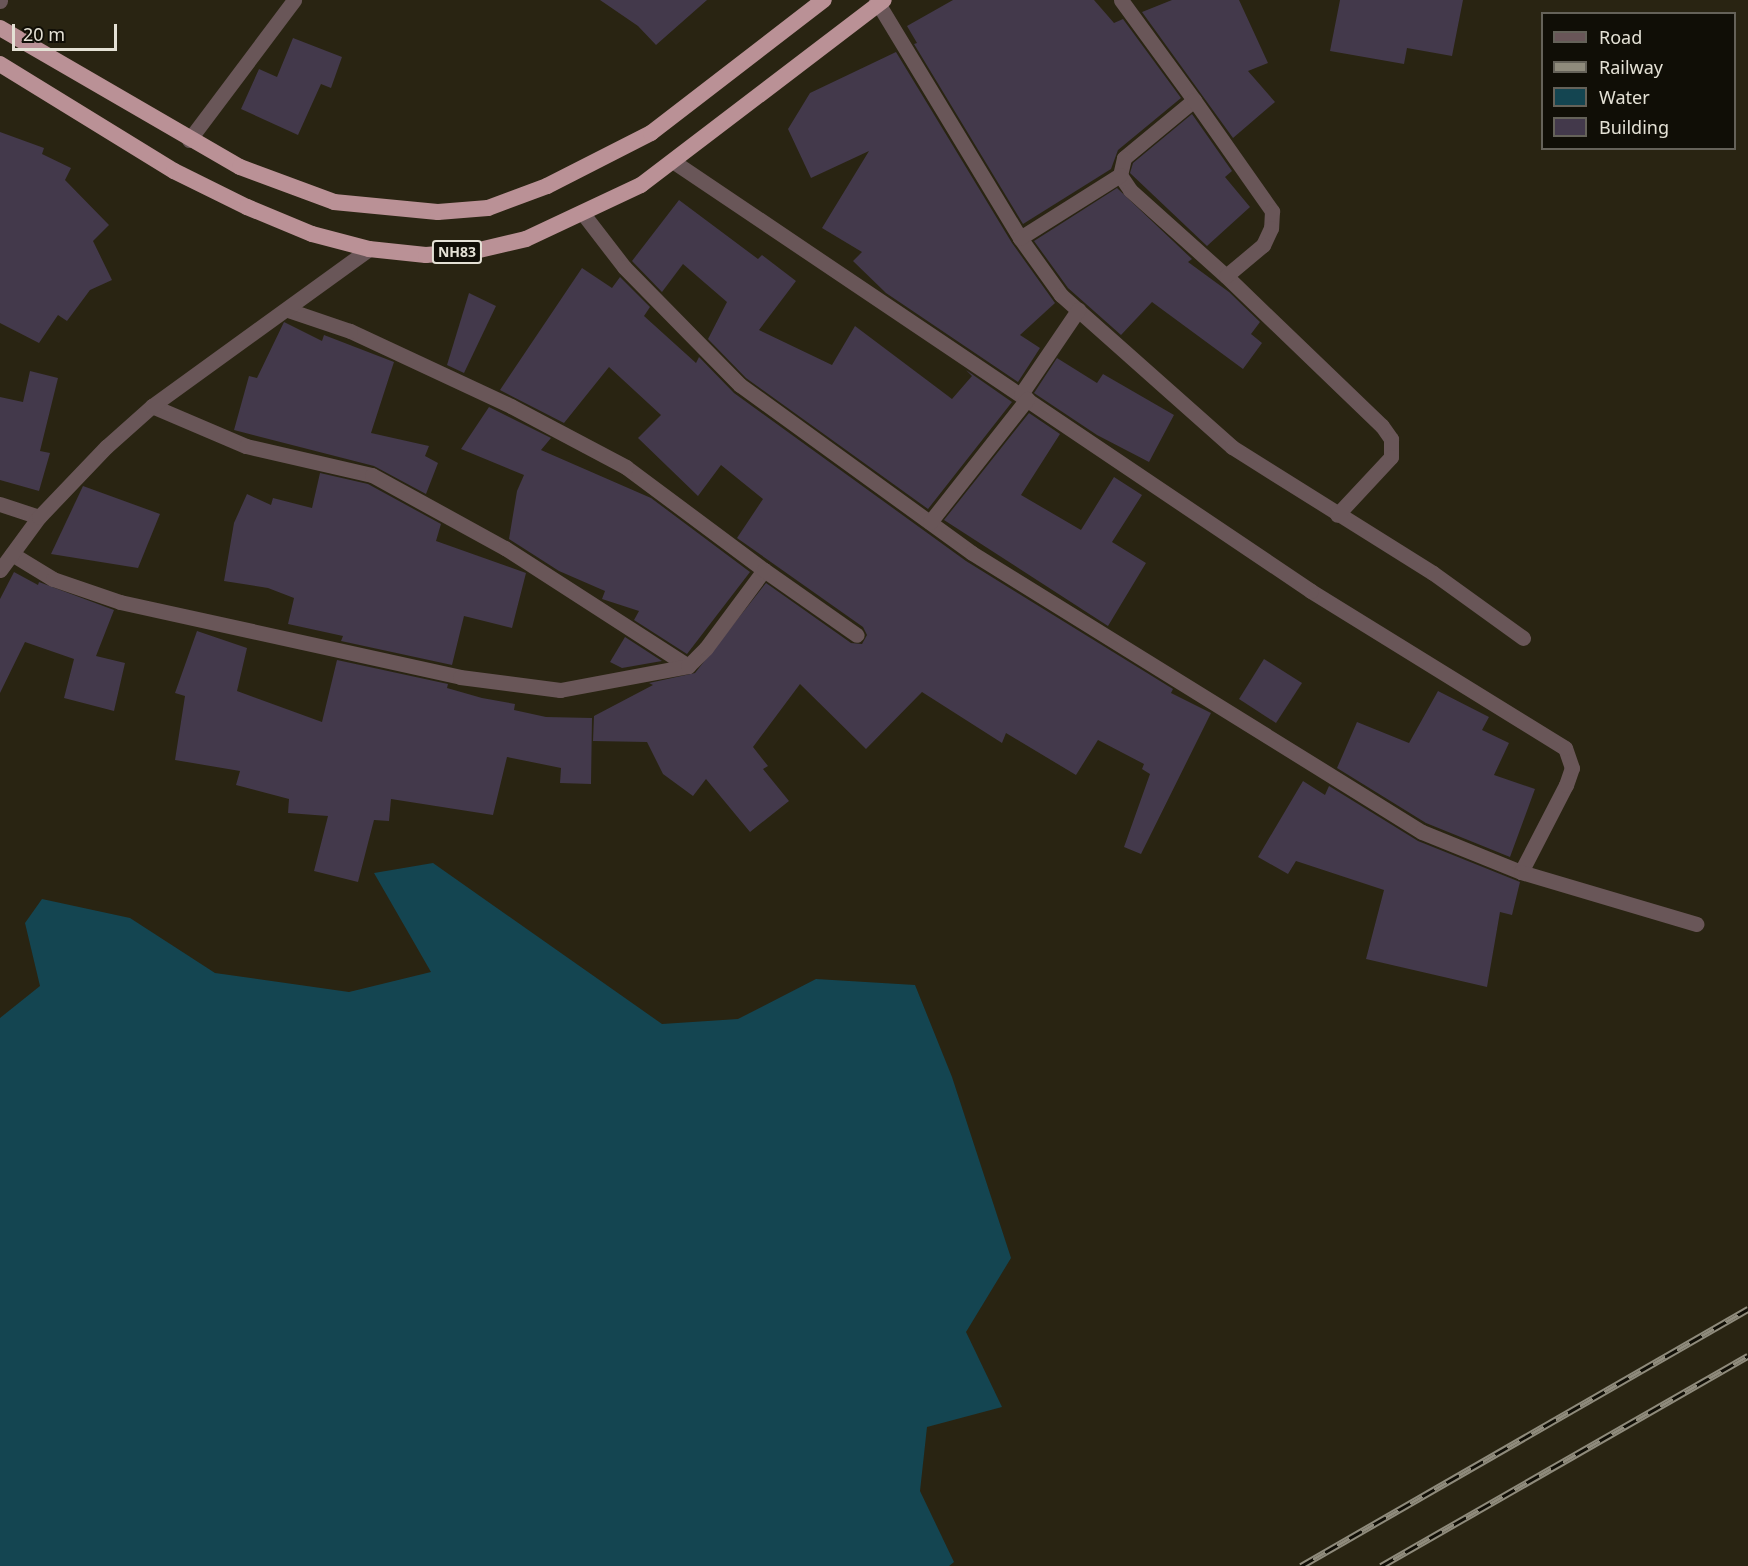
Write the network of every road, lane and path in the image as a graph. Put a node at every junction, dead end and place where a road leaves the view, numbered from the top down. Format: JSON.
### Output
{"nodes":[{"id":1,"x":294,"y":0,"type":"edge"},
{"id":2,"x":824,"y":0,"type":"edge"},
{"id":3,"x":1121,"y":0,"type":"edge"},
{"id":4,"x":879,"y":1,"type":"edge"},
{"id":5,"x":0,"y":28,"type":"edge"},
{"id":6,"x":0,"y":64,"type":"edge"},
{"id":7,"x":1194,"y":100,"type":"junction"},
{"id":8,"x":189,"y":140,"type":"junction"},
{"id":9,"x":674,"y":162,"type":"junction"},
{"id":10,"x":1120,"y":175,"type":"junction"},
{"id":11,"x":584,"y":215,"type":"junction"},
{"id":12,"x":1020,"y":238,"type":"junction"},
{"id":13,"x":369,"y":249,"type":"junction"},
{"id":14,"x":1226,"y":276,"type":"junction"},
{"id":15,"x":288,"y":310,"type":"junction"},
{"id":16,"x":1078,"y":310,"type":"junction"},
{"id":17,"x":1024,"y":396,"type":"junction"},
{"id":18,"x":152,"y":406,"type":"junction"},
{"id":19,"x":0,"y":504,"type":"edge"},
{"id":20,"x":1337,"y":515,"type":"junction"},
{"id":21,"x":39,"y":517,"type":"junction"},
{"id":22,"x":930,"y":522,"type":"junction"},
{"id":23,"x":12,"y":554,"type":"junction"},
{"id":24,"x":0,"y":570,"type":"edge"},
{"id":25,"x":764,"y":570,"type":"junction"},
{"id":26,"x":857,"y":635,"type":"dead end"},
{"id":27,"x":1523,"y":638,"type":"dead end"},
{"id":28,"x":688,"y":666,"type":"junction"},
{"id":29,"x":1521,"y":872,"type":"junction"},
{"id":30,"x":1696,"y":924,"type":"dead end"}],
"edges":[{"from":1,"to":8,"type":"street"},
{"from":2,"to":8,"type":"highway"},
{"from":3,"to":7,"type":"street"},
{"from":4,"to":9,"type":"highway","number":"NH83"},
{"from":4,"to":12,"type":"street"},
{"from":5,"to":8,"type":"highway"},
{"from":6,"to":13,"type":"highway","number":"NH83"},
{"from":7,"to":10,"type":"street"},
{"from":7,"to":14,"type":"street"},
{"from":9,"to":11,"type":"highway","number":"NH83"},
{"from":9,"to":17,"type":"street"},
{"from":10,"to":12,"type":"street"},
{"from":10,"to":14,"type":"street"},
{"from":11,"to":13,"type":"highway","number":"NH83"},
{"from":11,"to":22,"type":"street"},
{"from":12,"to":16,"type":"street"},
{"from":13,"to":15,"type":"street"},
{"from":14,"to":20,"type":"street"},
{"from":15,"to":18,"type":"street"},
{"from":15,"to":25,"type":"street"},
{"from":16,"to":17,"type":"street"},
{"from":16,"to":20,"type":"street"},
{"from":17,"to":22,"type":"street"},
{"from":17,"to":29,"type":"street"},
{"from":18,"to":21,"type":"street"},
{"from":18,"to":28,"type":"street"},
{"from":19,"to":21,"type":"street"},
{"from":20,"to":27,"type":"street"},
{"from":21,"to":23,"type":"street"},
{"from":22,"to":29,"type":"street"},
{"from":23,"to":24,"type":"street"},
{"from":23,"to":28,"type":"street"},
{"from":25,"to":26,"type":"street"},
{"from":25,"to":28,"type":"street"},
{"from":29,"to":30,"type":"street"}]}
